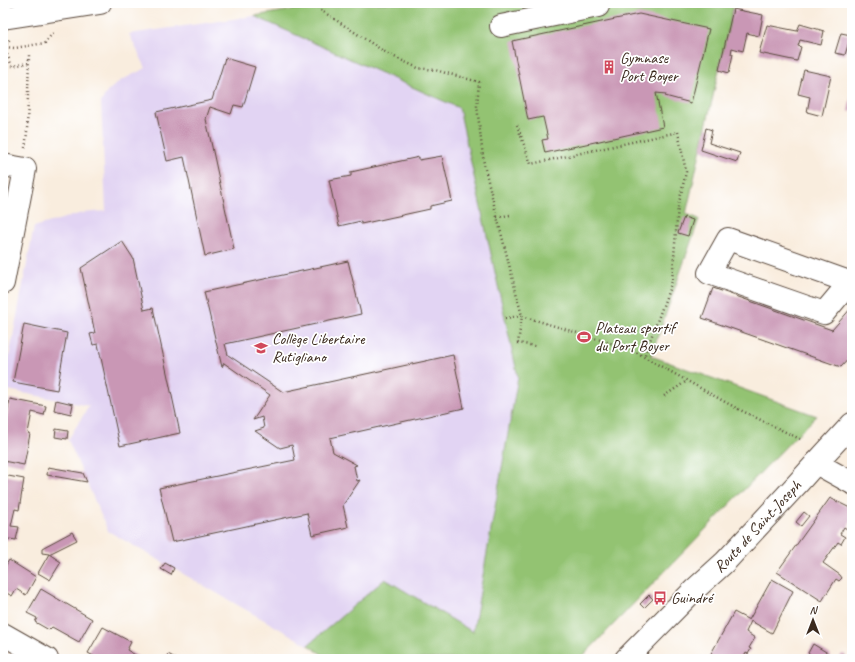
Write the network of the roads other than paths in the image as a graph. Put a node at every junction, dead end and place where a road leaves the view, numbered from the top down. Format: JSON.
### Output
{"nodes":[{"id":1,"x":100,"y":3,"type":"edge"},
{"id":2,"x":599,"y":3,"type":"edge"},
{"id":3,"x":3,"y":18,"type":"edge"},
{"id":4,"x":501,"y":26,"type":"dead end"},
{"id":5,"x":3,"y":165,"type":"edge"},
{"id":6,"x":9,"y":220,"type":"edge"},
{"id":7,"x":3,"y":283,"type":"edge"},
{"id":8,"x":851,"y":283,"type":"edge"},
{"id":9,"x":852,"y":424,"type":"edge"},
{"id":10,"x":816,"y":463,"type":"junction"},
{"id":11,"x":852,"y":483,"type":"edge"},
{"id":12,"x":3,"y":634,"type":"edge"},
{"id":13,"x":632,"y":657,"type":"edge"},
{"id":14,"x":48,"y":659,"type":"edge"}],
"edges":[{"from":1,"to":3,"type":"street"},
{"from":2,"to":4,"type":"street"},
{"from":5,"to":6,"type":"street"},
{"from":6,"to":7,"type":"street"},
{"from":8,"to":8,"type":"street"},
{"from":9,"to":10,"type":"street","name":"Route de Saint-Joseph"},
{"from":10,"to":11,"type":"street"},
{"from":10,"to":13,"type":"street","name":"Route de Saint-Joseph"},
{"from":12,"to":14,"type":"street"}]}
